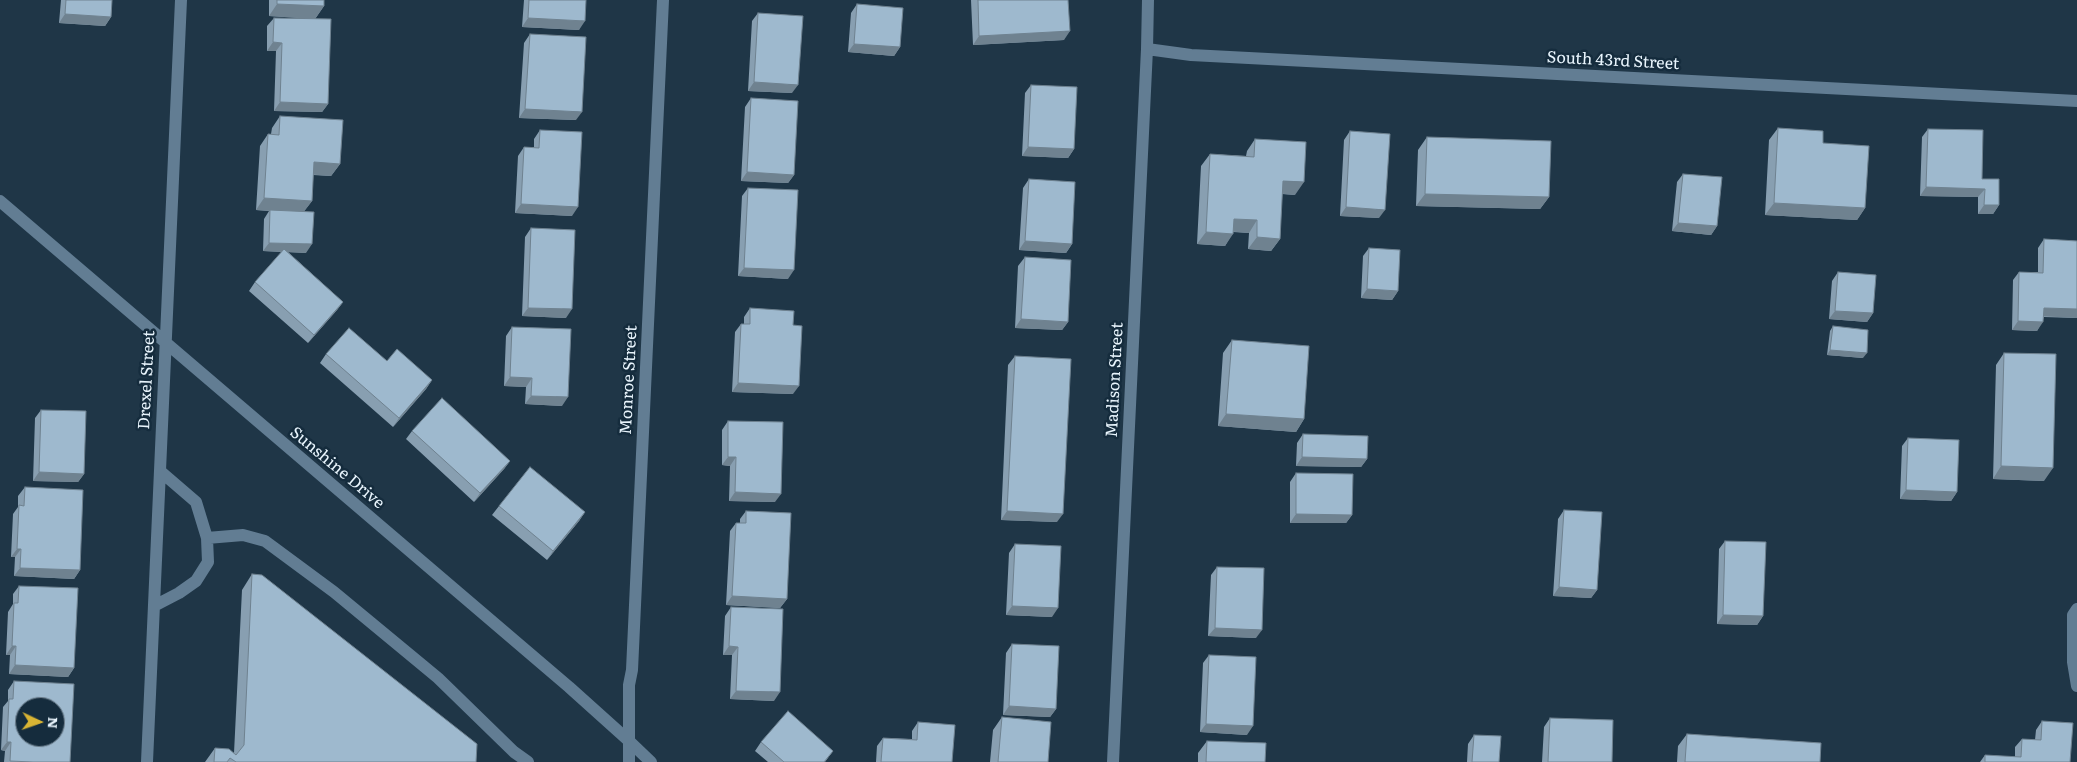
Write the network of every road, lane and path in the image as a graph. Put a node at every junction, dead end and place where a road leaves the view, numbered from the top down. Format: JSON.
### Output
{"nodes":[{"id":1,"x":181,"y":0,"type":"edge"},
{"id":2,"x":662,"y":0,"type":"edge"},
{"id":3,"x":1148,"y":0,"type":"edge"},
{"id":4,"x":1147,"y":49,"type":"junction"},
{"id":5,"x":2077,"y":101,"type":"edge"},
{"id":6,"x":0,"y":201,"type":"edge"},
{"id":7,"x":165,"y":343,"type":"junction"},
{"id":8,"x":160,"y":471,"type":"junction"},
{"id":9,"x":207,"y":538,"type":"junction"},
{"id":10,"x":154,"y":606,"type":"junction"},
{"id":11,"x":2077,"y":609,"type":"edge"},
{"id":12,"x":2077,"y":686,"type":"edge"},
{"id":13,"x":628,"y":740,"type":"junction"},
{"id":14,"x":147,"y":762,"type":"edge"},
{"id":15,"x":528,"y":762,"type":"edge"},
{"id":16,"x":629,"y":762,"type":"edge"},
{"id":17,"x":651,"y":762,"type":"edge"},
{"id":18,"x":1113,"y":762,"type":"edge"}],
"edges":[{"from":1,"to":7,"type":"street","name":"Drexel Street"},
{"from":2,"to":13,"type":"street","name":"Monroe Street"},
{"from":3,"to":4,"type":"street","name":"Madison Street"},
{"from":4,"to":5,"type":"street","name":"South 43rd Street"},
{"from":4,"to":18,"type":"street","name":"Madison Street"},
{"from":6,"to":7,"type":"street","name":"Sunshine Drive"},
{"from":7,"to":8,"type":"street","name":"Drexel Street"},
{"from":7,"to":13,"type":"street","name":"Sunshine Drive"},
{"from":8,"to":9,"type":"street"},
{"from":8,"to":10,"type":"street","name":"Drexel Street"},
{"from":9,"to":10,"type":"street"},
{"from":9,"to":15,"type":"street"},
{"from":10,"to":14,"type":"street","name":"Drexel Street"},
{"from":11,"to":12,"type":"street"},
{"from":13,"to":16,"type":"street","name":"Monroe Street"},
{"from":13,"to":17,"type":"street","name":"Sunshine Drive"}]}
